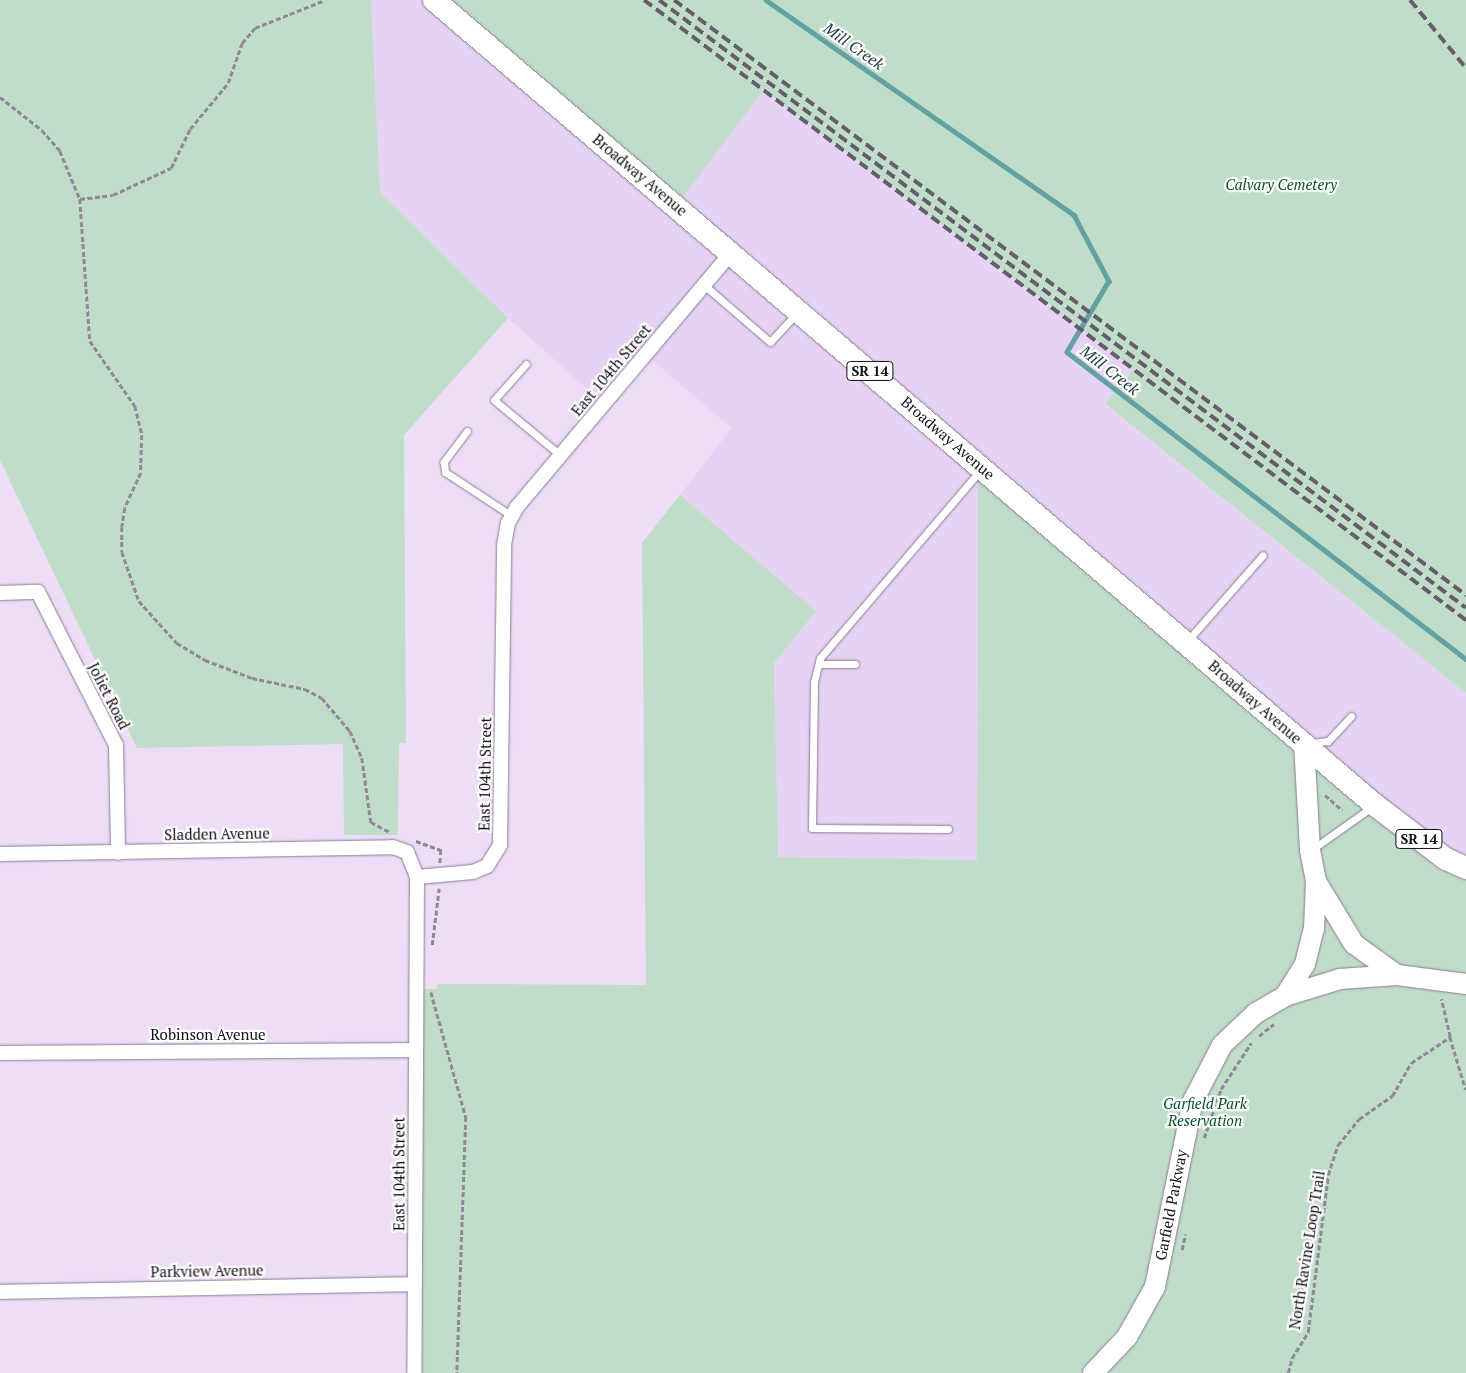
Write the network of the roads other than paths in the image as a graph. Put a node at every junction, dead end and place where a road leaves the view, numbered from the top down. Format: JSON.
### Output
{"nodes":[{"id":1,"x":434,"y":0,"type":"edge"},
{"id":2,"x":732,"y":252,"type":"junction"},
{"id":3,"x":704,"y":285,"type":"junction"},
{"id":4,"x":799,"y":310,"type":"junction"},
{"id":5,"x":526,"y":364,"type":"dead end"},
{"id":6,"x":467,"y":431,"type":"dead end"},
{"id":7,"x":560,"y":456,"type":"junction"},
{"id":8,"x":983,"y":468,"type":"junction"},
{"id":9,"x":512,"y":516,"type":"junction"},
{"id":10,"x":1263,"y":555,"type":"dead end"},
{"id":11,"x":0,"y":593,"type":"edge"},
{"id":12,"x":1186,"y":643,"type":"junction"},
{"id":13,"x":819,"y":664,"type":"junction"},
{"id":14,"x":855,"y":664,"type":"dead end"},
{"id":15,"x":1351,"y":716,"type":"dead end"},
{"id":16,"x":1304,"y":744,"type":"junction"},
{"id":17,"x":1375,"y":805,"type":"junction"},
{"id":18,"x":948,"y":829,"type":"dead end"},
{"id":19,"x":1310,"y":850,"type":"junction"},
{"id":20,"x":118,"y":853,"type":"junction"},
{"id":21,"x":0,"y":854,"type":"edge"},
{"id":22,"x":1466,"y":868,"type":"edge"},
{"id":23,"x":417,"y":877,"type":"junction"},
{"id":24,"x":1316,"y":881,"type":"junction"},
{"id":25,"x":1397,"y":975,"type":"junction"},
{"id":26,"x":1466,"y":984,"type":"edge"},
{"id":27,"x":1285,"y":996,"type":"junction"},
{"id":28,"x":416,"y":1050,"type":"junction"},
{"id":29,"x":0,"y":1053,"type":"edge"},
{"id":30,"x":414,"y":1284,"type":"junction"},
{"id":31,"x":0,"y":1292,"type":"edge"},
{"id":32,"x":414,"y":1373,"type":"edge"},
{"id":33,"x":1093,"y":1373,"type":"edge"}],
"edges":[{"from":1,"to":2,"type":"main road","name":"Broadway Avenue","number":"SR 14"},
{"from":2,"to":3,"type":"street","name":"East 104th Street"},
{"from":2,"to":4,"type":"main road","name":"Broadway Avenue","number":"SR 14"},
{"from":3,"to":4,"type":"lane"},
{"from":3,"to":7,"type":"street","name":"East 104th Street"},
{"from":4,"to":8,"type":"main road","name":"Broadway Avenue","number":"SR 14"},
{"from":5,"to":7,"type":"lane"},
{"from":6,"to":9,"type":"lane"},
{"from":7,"to":9,"type":"street","name":"East 104th Street"},
{"from":8,"to":12,"type":"main road","name":"Broadway Avenue","number":"SR 14"},
{"from":8,"to":13,"type":"lane"},
{"from":9,"to":23,"type":"street","name":"East 104th Street"},
{"from":10,"to":12,"type":"lane"},
{"from":11,"to":20,"type":"street","name":"Joliet Road"},
{"from":12,"to":16,"type":"main road","name":"Broadway Avenue","number":"SR 14"},
{"from":13,"to":14,"type":"lane"},
{"from":13,"to":18,"type":"lane"},
{"from":15,"to":16,"type":"lane"},
{"from":16,"to":17,"type":"main road","name":"Broadway Avenue","number":"SR 14"},
{"from":16,"to":19,"type":"street","name":"Garfield Parkway"},
{"from":17,"to":19,"type":"lane"},
{"from":17,"to":22,"type":"main road","name":"Broadway Avenue","number":"SR 14"},
{"from":19,"to":24,"type":"street","name":"Garfield Parkway"},
{"from":20,"to":21,"type":"street","name":"Sladden Avenue"},
{"from":20,"to":23,"type":"street","name":"Sladden Avenue"},
{"from":23,"to":28,"type":"street","name":"East 104th Street"},
{"from":24,"to":25,"type":"street","name":"Garfield Parkway"},
{"from":24,"to":27,"type":"street","name":"Garfield Parkway"},
{"from":25,"to":26,"type":"street","name":"Garfield Parkway"},
{"from":25,"to":27,"type":"street","name":"Garfield Parkway"},
{"from":27,"to":33,"type":"street","name":"Garfield Parkway"},
{"from":28,"to":29,"type":"street","name":"Robinson Avenue"},
{"from":28,"to":30,"type":"street","name":"East 104th Street"},
{"from":30,"to":31,"type":"street","name":"Parkview Avenue"},
{"from":30,"to":32,"type":"street","name":"East 104th Street"}]}
